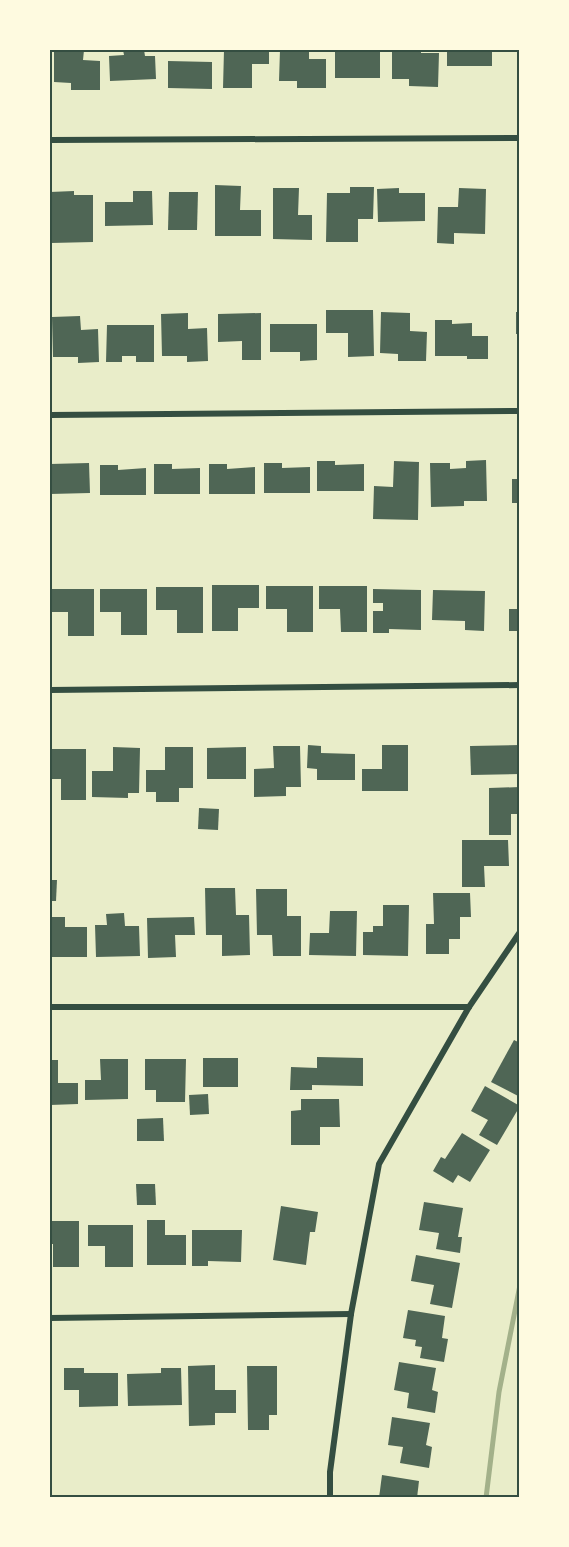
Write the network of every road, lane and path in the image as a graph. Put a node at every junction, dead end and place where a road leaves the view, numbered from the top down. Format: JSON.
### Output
{"nodes":[{"id":1,"x":519,"y":138,"type":"edge"},
{"id":2,"x":50,"y":140,"type":"edge"},
{"id":3,"x":519,"y":411,"type":"edge"},
{"id":4,"x":50,"y":415,"type":"edge"},
{"id":5,"x":519,"y":685,"type":"edge"},
{"id":6,"x":50,"y":690,"type":"edge"},
{"id":7,"x":519,"y":932,"type":"edge"},
{"id":8,"x":50,"y":1007,"type":"edge"},
{"id":9,"x":469,"y":1007,"type":"junction"},
{"id":10,"x":351,"y":1314,"type":"junction"},
{"id":11,"x":50,"y":1318,"type":"edge"},
{"id":12,"x":330,"y":1497,"type":"edge"}],
"edges":[{"from":1,"to":2,"type":"street"},
{"from":3,"to":4,"type":"street"},
{"from":5,"to":6,"type":"street"},
{"from":7,"to":9,"type":"street"},
{"from":8,"to":9,"type":"street"},
{"from":9,"to":10,"type":"street"},
{"from":10,"to":11,"type":"street"},
{"from":10,"to":12,"type":"street"}]}
